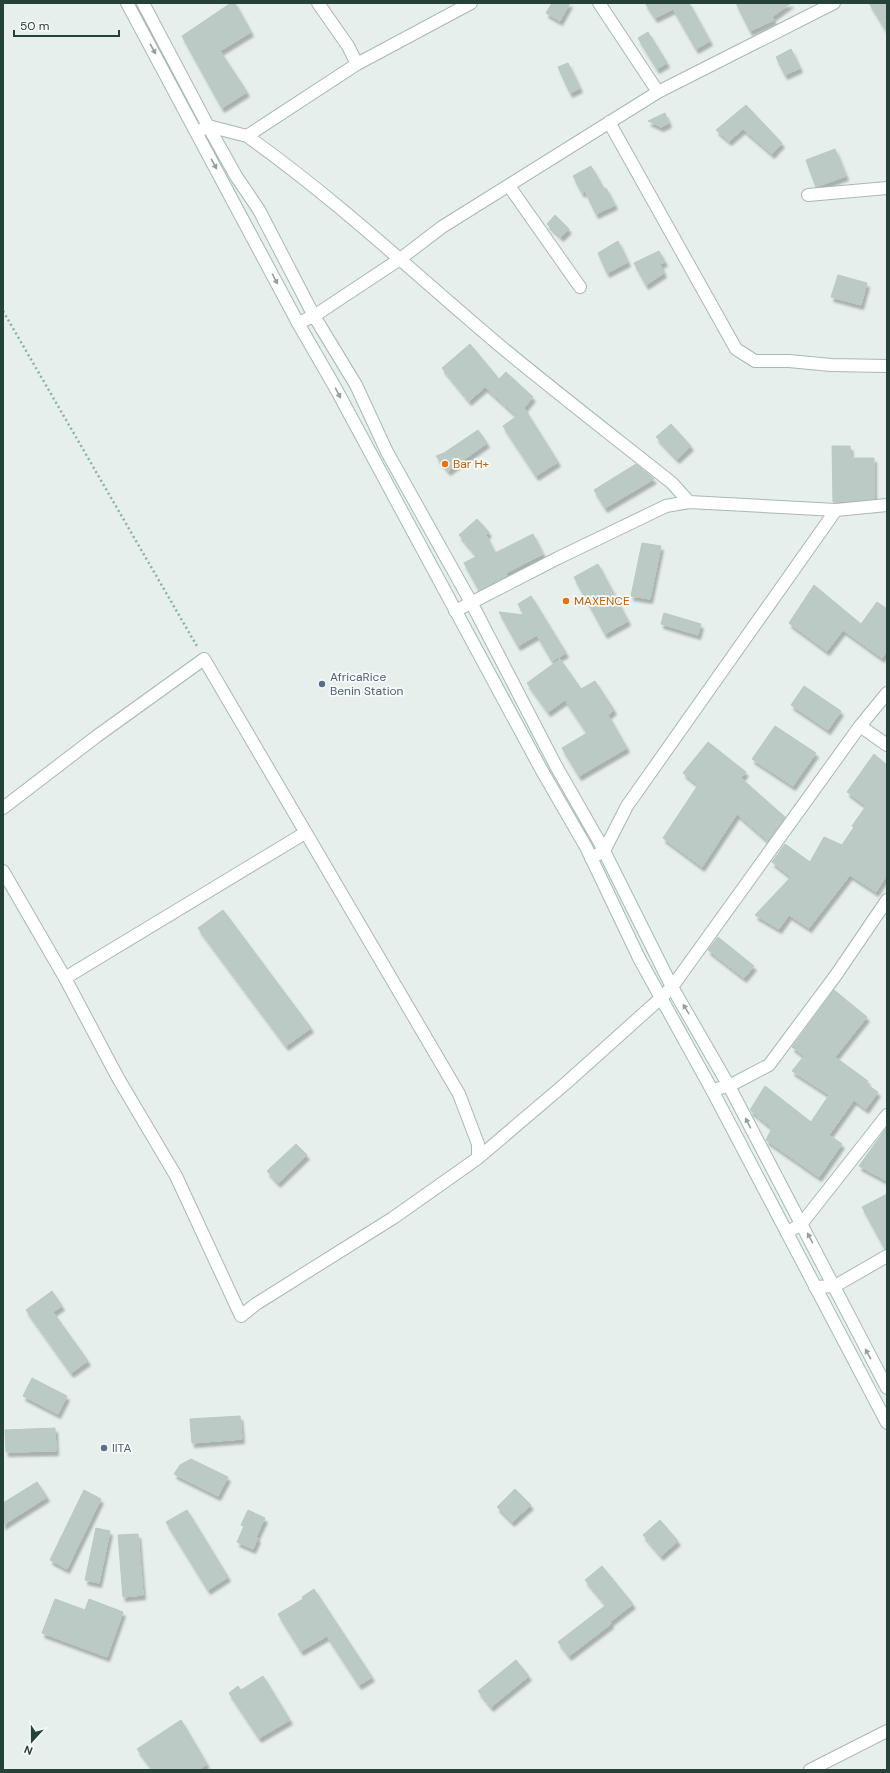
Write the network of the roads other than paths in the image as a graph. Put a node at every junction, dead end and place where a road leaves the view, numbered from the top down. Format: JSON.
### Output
{"nodes":[{"id":1,"x":127,"y":3,"type":"edge"},
{"id":2,"x":142,"y":3,"type":"edge"},
{"id":3,"x":318,"y":3,"type":"edge"},
{"id":4,"x":470,"y":3,"type":"edge"},
{"id":5,"x":599,"y":3,"type":"edge"},
{"id":6,"x":834,"y":3,"type":"edge"},
{"id":7,"x":357,"y":64,"type":"junction"},
{"id":8,"x":658,"y":92,"type":"junction"},
{"id":9,"x":609,"y":122,"type":"junction"},
{"id":10,"x":208,"y":126,"type":"junction"},
{"id":11,"x":196,"y":133,"type":"junction"},
{"id":12,"x":247,"y":136,"type":"junction"},
{"id":13,"x":509,"y":186,"type":"junction"},
{"id":14,"x":887,"y":188,"type":"edge"},
{"id":15,"x":808,"y":195,"type":"dead end"},
{"id":16,"x":400,"y":259,"type":"junction"},
{"id":17,"x":580,"y":287,"type":"dead end"},
{"id":18,"x":314,"y":316,"type":"junction"},
{"id":19,"x":298,"y":323,"type":"junction"},
{"id":20,"x":887,"y":366,"type":"edge"},
{"id":21,"x":689,"y":502,"type":"junction"},
{"id":22,"x":887,"y":506,"type":"edge"},
{"id":23,"x":836,"y":510,"type":"junction"},
{"id":24,"x":472,"y":604,"type":"junction"},
{"id":25,"x":455,"y":611,"type":"junction"},
{"id":26,"x":887,"y":694,"type":"edge"},
{"id":27,"x":860,"y":726,"type":"junction"},
{"id":28,"x":887,"y":745,"type":"edge"},
{"id":29,"x":3,"y":808,"type":"edge"},
{"id":30,"x":305,"y":833,"type":"junction"},
{"id":31,"x":604,"y":851,"type":"junction"},
{"id":32,"x":591,"y":858,"type":"junction"},
{"id":33,"x":3,"y":871,"type":"edge"},
{"id":34,"x":887,"y":900,"type":"edge"},
{"id":35,"x":65,"y":978,"type":"junction"},
{"id":36,"x":672,"y":987,"type":"junction"},
{"id":37,"x":662,"y":997,"type":"junction"},
{"id":38,"x":729,"y":1086,"type":"junction"},
{"id":39,"x":712,"y":1090,"type":"junction"},
{"id":40,"x":887,"y":1115,"type":"edge"},
{"id":41,"x":478,"y":1158,"type":"junction"},
{"id":42,"x":802,"y":1223,"type":"junction"},
{"id":43,"x":786,"y":1233,"type":"junction"},
{"id":44,"x":887,"y":1256,"type":"edge"},
{"id":45,"x":835,"y":1286,"type":"junction"},
{"id":46,"x":815,"y":1287,"type":"junction"},
{"id":47,"x":887,"y":1388,"type":"edge"},
{"id":48,"x":887,"y":1423,"type":"edge"},
{"id":49,"x":886,"y":1736,"type":"edge"},
{"id":50,"x":810,"y":1770,"type":"edge"}],
"edges":[{"from":1,"to":11,"type":"street","one_way":true},
{"from":2,"to":10,"type":"street"},
{"from":3,"to":7,"type":"street"},
{"from":4,"to":7,"type":"street"},
{"from":5,"to":8,"type":"street"},
{"from":6,"to":8,"type":"street"},
{"from":7,"to":12,"type":"street"},
{"from":8,"to":9,"type":"street"},
{"from":9,"to":13,"type":"street"},
{"from":9,"to":20,"type":"street"},
{"from":10,"to":11,"type":"street"},
{"from":10,"to":12,"type":"street"},
{"from":10,"to":18,"type":"street"},
{"from":11,"to":19,"type":"street","one_way":true},
{"from":12,"to":16,"type":"street"},
{"from":13,"to":16,"type":"street"},
{"from":13,"to":17,"type":"street"},
{"from":14,"to":15,"type":"street"},
{"from":16,"to":18,"type":"street"},
{"from":16,"to":21,"type":"street"},
{"from":18,"to":19,"type":"street"},
{"from":18,"to":24,"type":"street"},
{"from":19,"to":25,"type":"street","one_way":true},
{"from":21,"to":23,"type":"street"},
{"from":21,"to":24,"type":"street"},
{"from":22,"to":23,"type":"street"},
{"from":23,"to":31,"type":"street"},
{"from":24,"to":25,"type":"street"},
{"from":24,"to":31,"type":"street"},
{"from":25,"to":32,"type":"street"},
{"from":26,"to":27,"type":"street"},
{"from":27,"to":28,"type":"street"},
{"from":27,"to":36,"type":"street"},
{"from":29,"to":30,"type":"street"},
{"from":30,"to":35,"type":"street"},
{"from":30,"to":41,"type":"street"},
{"from":31,"to":32,"type":"street"},
{"from":31,"to":36,"type":"street"},
{"from":32,"to":37,"type":"street"},
{"from":33,"to":35,"type":"street"},
{"from":34,"to":38,"type":"street"},
{"from":35,"to":41,"type":"street"},
{"from":36,"to":37,"type":"street"},
{"from":38,"to":36,"type":"street","one_way":true},
{"from":37,"to":39,"type":"street"},
{"from":37,"to":41,"type":"street"},
{"from":38,"to":39,"type":"street"},
{"from":42,"to":38,"type":"street","one_way":true},
{"from":39,"to":43,"type":"street"},
{"from":40,"to":42,"type":"street"},
{"from":42,"to":43,"type":"street"},
{"from":45,"to":42,"type":"street","one_way":true},
{"from":43,"to":46,"type":"street"},
{"from":44,"to":45,"type":"street"},
{"from":45,"to":46,"type":"street"},
{"from":47,"to":45,"type":"street","one_way":true},
{"from":46,"to":48,"type":"street"},
{"from":49,"to":50,"type":"street"}]}
